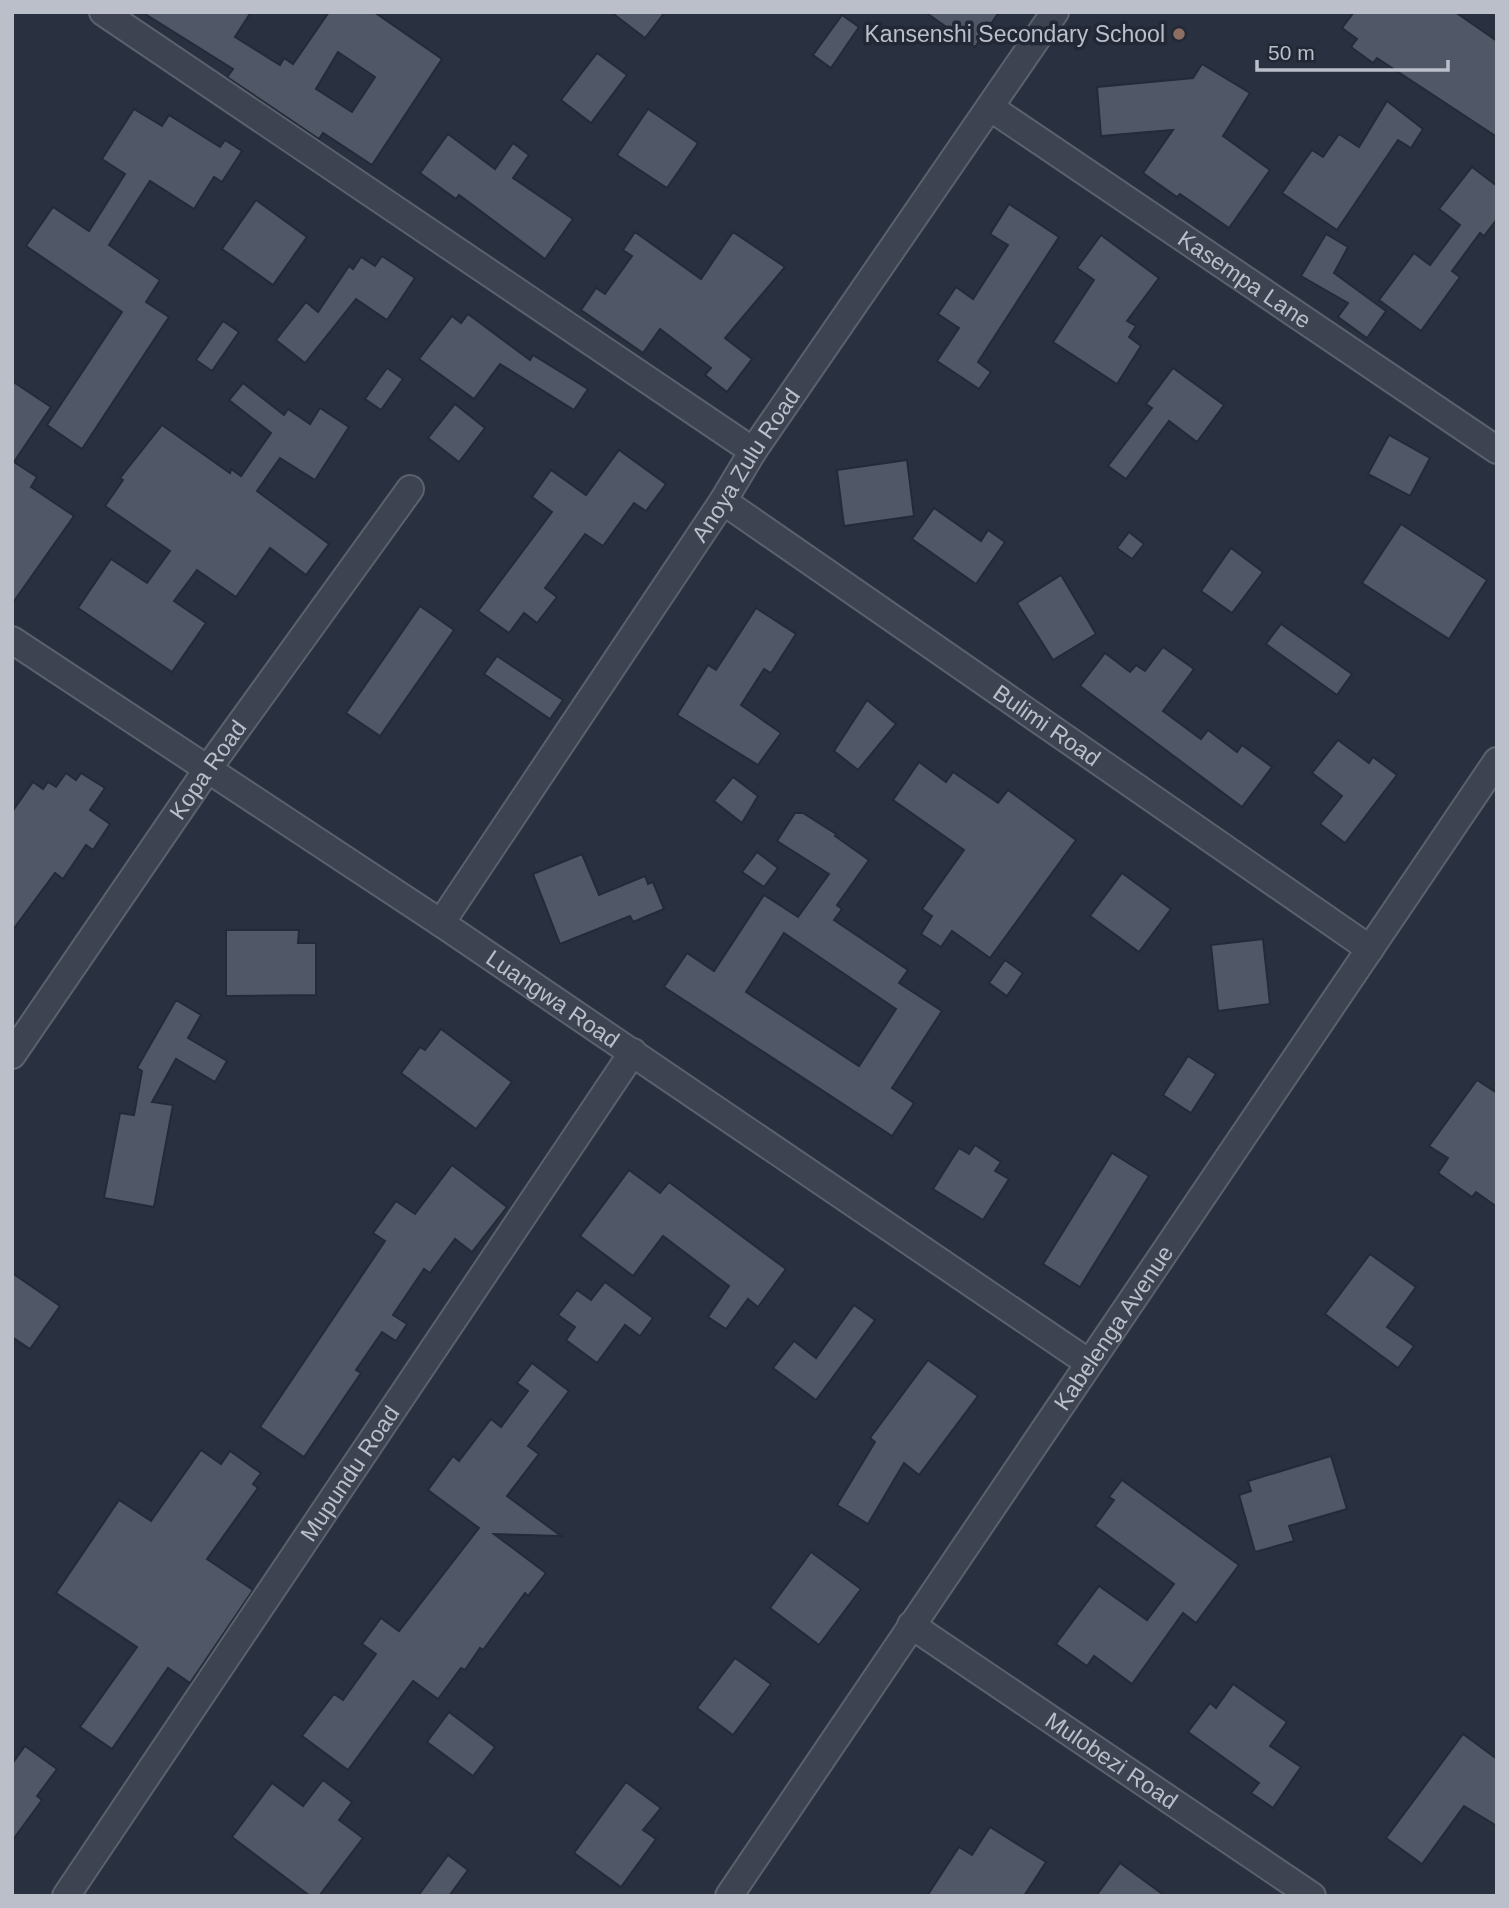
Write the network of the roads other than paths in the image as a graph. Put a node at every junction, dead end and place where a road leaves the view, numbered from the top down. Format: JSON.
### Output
{"nodes":[{"id":1,"x":103,"y":12,"type":"edge"},
{"id":2,"x":1055,"y":12,"type":"edge"},
{"id":3,"x":991,"y":108,"type":"junction"},
{"id":4,"x":1497,"y":450,"type":"edge"},
{"id":5,"x":753,"y":451,"type":"junction"},
{"id":6,"x":410,"y":489,"type":"dead end"},
{"id":7,"x":723,"y":501,"type":"junction"},
{"id":8,"x":12,"y":640,"type":"edge"},
{"id":9,"x":1497,"y":761,"type":"edge"},
{"id":10,"x":207,"y":770,"type":"junction"},
{"id":11,"x":441,"y":923,"type":"junction"},
{"id":12,"x":1370,"y":949,"type":"junction"},
{"id":13,"x":633,"y":1052,"type":"junction"},
{"id":14,"x":12,"y":1055,"type":"edge"},
{"id":15,"x":1089,"y":1363,"type":"junction"},
{"id":16,"x":911,"y":1625,"type":"junction"},
{"id":17,"x":66,"y":1896,"type":"edge"},
{"id":18,"x":729,"y":1896,"type":"edge"},
{"id":19,"x":1312,"y":1896,"type":"edge"}],
"edges":[{"from":1,"to":5,"type":"street"},
{"from":2,"to":3,"type":"street","name":"Anoya Zulu Road"},
{"from":3,"to":4,"type":"street","name":"Kasempa Lane"},
{"from":3,"to":5,"type":"street","name":"Anoya Zulu Road"},
{"from":5,"to":7,"type":"street","name":"Anoya Zulu Road"},
{"from":6,"to":10,"type":"street","name":"Kopa Road"},
{"from":7,"to":11,"type":"street","name":"Anoya Zulu Road"},
{"from":7,"to":12,"type":"street","name":"Bulimi Road"},
{"from":8,"to":10,"type":"street","name":"Luangwa Road"},
{"from":9,"to":12,"type":"street","name":"Kabelenga Avenue"},
{"from":10,"to":11,"type":"street","name":"Luangwa Road"},
{"from":10,"to":14,"type":"street","name":"Kopa Road"},
{"from":11,"to":13,"type":"street","name":"Luangwa Road"},
{"from":12,"to":15,"type":"street","name":"Kabelenga Avenue"},
{"from":13,"to":15,"type":"street","name":"Luangwa Road"},
{"from":13,"to":17,"type":"street","name":"Mupundu Road"},
{"from":15,"to":16,"type":"street","name":"Kabelenga Avenue"},
{"from":16,"to":18,"type":"street","name":"Kabelenga Avenue"},
{"from":16,"to":19,"type":"street","name":"Mulobezi Road"}]}
